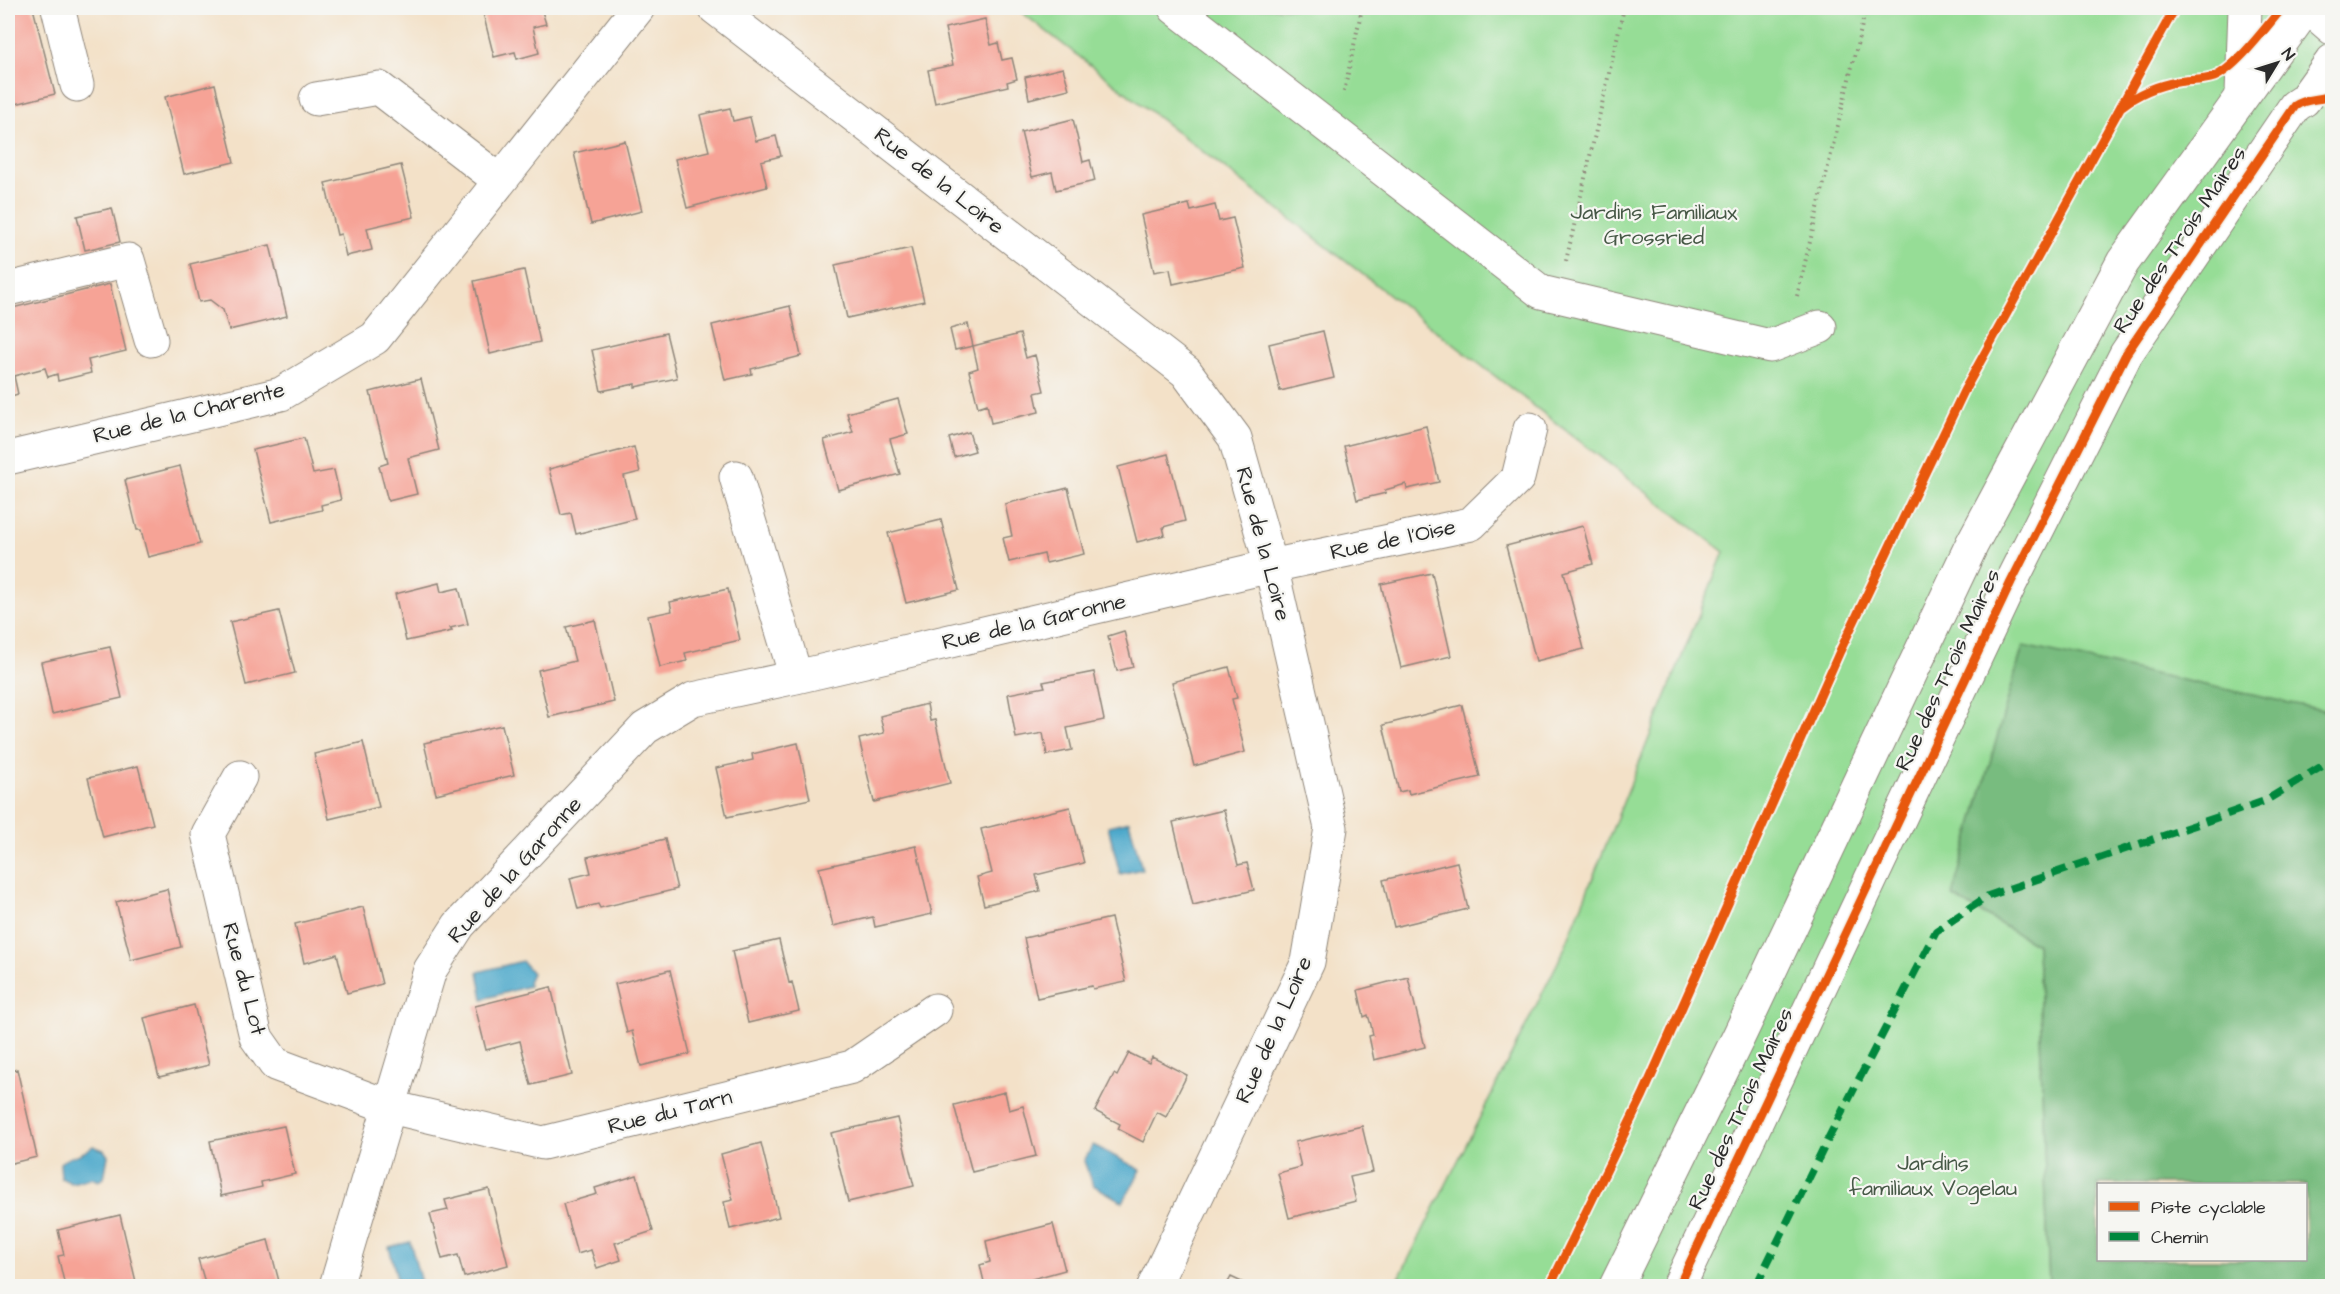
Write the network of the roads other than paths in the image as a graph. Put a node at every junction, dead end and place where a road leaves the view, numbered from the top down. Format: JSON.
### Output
{"nodes":[{"id":1,"x":58,"y":8,"type":"edge"},
{"id":2,"x":638,"y":8,"type":"edge"},
{"id":3,"x":715,"y":8,"type":"edge"},
{"id":4,"x":1175,"y":8,"type":"edge"},
{"id":5,"x":2245,"y":8,"type":"edge"},
{"id":6,"x":2307,"y":8,"type":"edge"},
{"id":7,"x":2332,"y":28,"type":"edge"},
{"id":8,"x":2332,"y":61,"type":"edge"},
{"id":9,"x":77,"y":85,"type":"dead end"},
{"id":10,"x":2242,"y":93,"type":"junction"},
{"id":11,"x":316,"y":99,"type":"dead end"},
{"id":12,"x":499,"y":180,"type":"junction"},
{"id":13,"x":8,"y":289,"type":"edge"},
{"id":14,"x":1820,"y":327,"type":"dead end"},
{"id":15,"x":151,"y":340,"type":"dead end"},
{"id":16,"x":1530,"y":429,"type":"dead end"},
{"id":17,"x":8,"y":458,"type":"edge"},
{"id":18,"x":736,"y":477,"type":"dead end"},
{"id":19,"x":1271,"y":566,"type":"junction"},
{"id":20,"x":796,"y":677,"type":"junction"},
{"id":21,"x":240,"y":777,"type":"dead end"},
{"id":22,"x":935,"y":1010,"type":"dead end"},
{"id":23,"x":390,"y":1107,"type":"junction"},
{"id":24,"x":336,"y":1287,"type":"edge"},
{"id":25,"x":1154,"y":1287,"type":"edge"},
{"id":26,"x":1616,"y":1287,"type":"edge"},
{"id":27,"x":1679,"y":1287,"type":"edge"}],
"edges":[{"from":1,"to":9,"type":"street"},
{"from":2,"to":12,"type":"street","name":"Rue de la Charente"},
{"from":3,"to":19,"type":"street","name":"Rue de la Loire"},
{"from":4,"to":14,"type":"street"},
{"from":5,"to":10,"type":"street"},
{"from":6,"to":7,"type":"street"},
{"from":6,"to":10,"type":"street","name":"Rue des Trois Maires"},
{"from":8,"to":27,"type":"street","name":"Rue des Trois Maires"},
{"from":10,"to":26,"type":"street","name":"Rue des Trois Maires"},
{"from":11,"to":12,"type":"street"},
{"from":12,"to":17,"type":"street","name":"Rue de la Charente"},
{"from":13,"to":15,"type":"street"},
{"from":16,"to":19,"type":"street","name":"Rue de l'Oise"},
{"from":18,"to":20,"type":"street"},
{"from":19,"to":20,"type":"street","name":"Rue de la Garonne"},
{"from":19,"to":25,"type":"street","name":"Rue de la Loire"},
{"from":20,"to":23,"type":"street","name":"Rue de la Garonne"},
{"from":21,"to":23,"type":"street","name":"Rue du Lot"},
{"from":22,"to":23,"type":"street","name":"Rue du Tarn"},
{"from":23,"to":24,"type":"street","name":"Rue de la Garonne"}]}
